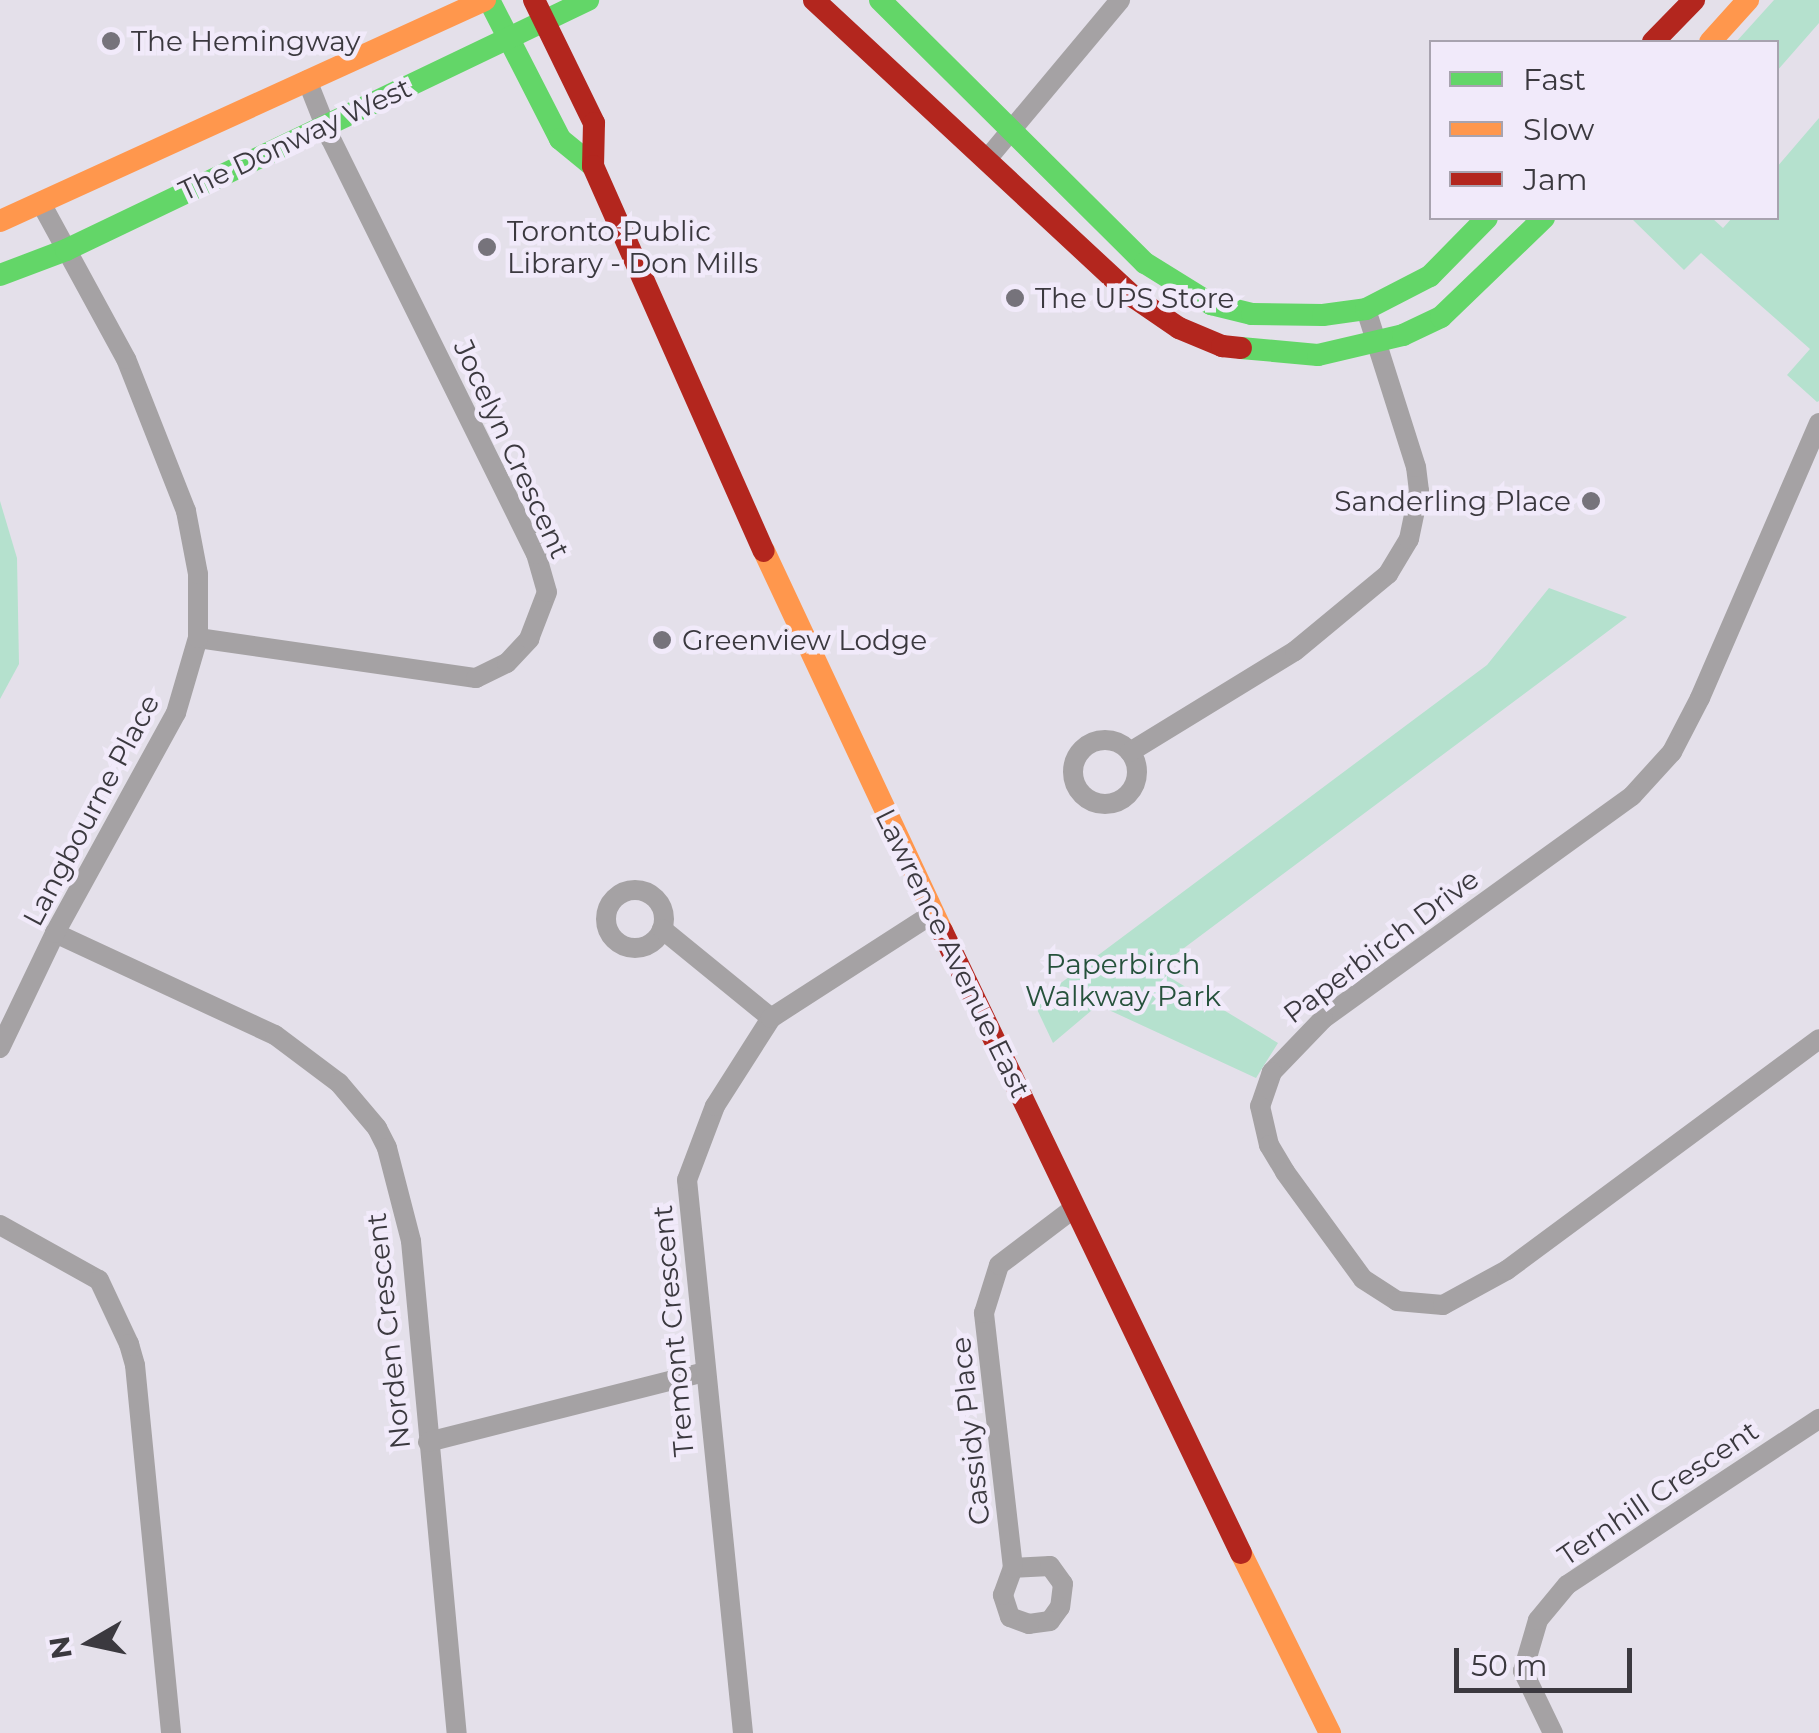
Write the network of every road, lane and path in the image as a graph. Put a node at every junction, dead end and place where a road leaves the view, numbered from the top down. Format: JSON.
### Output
{"nodes":[{"id":1,"x":487,"y":0,"type":"edge"},
{"id":2,"x":534,"y":0,"type":"edge"},
{"id":3,"x":588,"y":0,"type":"edge"},
{"id":4,"x":814,"y":0,"type":"edge"},
{"id":5,"x":880,"y":0,"type":"edge"},
{"id":6,"x":1120,"y":0,"type":"edge"},
{"id":7,"x":1694,"y":0,"type":"edge"},
{"id":8,"x":1748,"y":0,"type":"edge"},
{"id":9,"x":905,"y":21,"type":"junction"},
{"id":10,"x":545,"y":22,"type":"junction"},
{"id":11,"x":508,"y":40,"type":"junction"},
{"id":12,"x":1655,"y":40,"type":"edge"},
{"id":13,"x":1712,"y":40,"type":"edge"},
{"id":14,"x":877,"y":54,"type":"junction"},
{"id":15,"x":306,"y":80,"type":"junction"},
{"id":16,"x":324,"y":123,"type":"junction"},
{"id":17,"x":1012,"y":130,"type":"junction"},
{"id":18,"x":988,"y":158,"type":"junction"},
{"id":19,"x":593,"y":166,"type":"junction"},
{"id":20,"x":42,"y":203,"type":"junction"},
{"id":21,"x":1485,"y":220,"type":"edge"},
{"id":22,"x":1542,"y":220,"type":"edge"},
{"id":23,"x":0,"y":222,"type":"edge"},
{"id":24,"x":66,"y":250,"type":"junction"},
{"id":25,"x":0,"y":275,"type":"edge"},
{"id":26,"x":1366,"y":309,"type":"junction"},
{"id":27,"x":1252,"y":314,"type":"junction"},
{"id":28,"x":1378,"y":344,"type":"junction"},
{"id":29,"x":1257,"y":353,"type":"junction"},
{"id":30,"x":1819,"y":423,"type":"edge"},
{"id":31,"x":198,"y":638,"type":"junction"},
{"id":32,"x":1130,"y":752,"type":"dead end"},
{"id":33,"x":934,"y":913,"type":"junction"},
{"id":34,"x":662,"y":929,"type":"dead end"},
{"id":35,"x":54,"y":933,"type":"junction"},
{"id":36,"x":771,"y":1018,"type":"junction"},
{"id":37,"x":1819,"y":1039,"type":"edge"},
{"id":38,"x":0,"y":1048,"type":"edge"},
{"id":39,"x":1074,"y":1208,"type":"junction"},
{"id":40,"x":0,"y":1225,"type":"edge"},
{"id":41,"x":704,"y":1372,"type":"junction"},
{"id":42,"x":1819,"y":1420,"type":"edge"},
{"id":43,"x":428,"y":1442,"type":"junction"},
{"id":44,"x":1012,"y":1568,"type":"dead end"},
{"id":45,"x":171,"y":1733,"type":"edge"},
{"id":46,"x":457,"y":1733,"type":"edge"},
{"id":47,"x":743,"y":1733,"type":"edge"},
{"id":48,"x":1330,"y":1733,"type":"edge"},
{"id":49,"x":1552,"y":1733,"type":"edge"}],
"edges":[{"from":1,"to":11,"type":"street","name":"Lawrence Avenue East"},
{"from":1,"to":15,"type":"street","name":"The Donway West"},
{"from":2,"to":10,"type":"street","name":"Lawrence Avenue East"},
{"from":3,"to":10,"type":"street","name":"The Donway West"},
{"from":4,"to":14,"type":"street"},
{"from":5,"to":9,"type":"street"},
{"from":6,"to":17,"type":"street"},
{"from":7,"to":12,"type":"street"},
{"from":8,"to":13,"type":"street"},
{"from":9,"to":14,"type":"street"},
{"from":9,"to":17,"type":"street"},
{"from":10,"to":11,"type":"street","name":"The Donway West"},
{"from":10,"to":19,"type":"street","name":"Lawrence Avenue East"},
{"from":11,"to":16,"type":"street","name":"The Donway West"},
{"from":11,"to":19,"type":"street","name":"Lawrence Avenue East"},
{"from":14,"to":18,"type":"street"},
{"from":15,"to":16,"type":"street","name":"Jocelyn Crescent"},
{"from":15,"to":20,"type":"street","name":"The Donway West"},
{"from":16,"to":24,"type":"street","name":"The Donway West"},
{"from":16,"to":31,"type":"street","name":"Jocelyn Crescent"},
{"from":17,"to":18,"type":"street"},
{"from":17,"to":27,"type":"street"},
{"from":18,"to":29,"type":"street"},
{"from":19,"to":33,"type":"street","name":"Lawrence Avenue East"},
{"from":20,"to":23,"type":"street","name":"The Donway West"},
{"from":20,"to":24,"type":"street","name":"Langbourne Place"},
{"from":21,"to":26,"type":"street"},
{"from":22,"to":28,"type":"street"},
{"from":24,"to":25,"type":"street","name":"The Donway West"},
{"from":24,"to":31,"type":"street","name":"Langbourne Place"},
{"from":26,"to":27,"type":"street"},
{"from":26,"to":28,"type":"street"},
{"from":27,"to":29,"type":"street"},
{"from":28,"to":29,"type":"street"},
{"from":28,"to":32,"type":"street"},
{"from":30,"to":37,"type":"street","name":"Paperbirch Drive"},
{"from":31,"to":35,"type":"street","name":"Langbourne Place"},
{"from":33,"to":36,"type":"street","name":"Tremont Crescent"},
{"from":33,"to":39,"type":"street","name":"Lawrence Avenue East"},
{"from":34,"to":36,"type":"street"},
{"from":35,"to":38,"type":"street","name":"Langbourne Place"},
{"from":35,"to":43,"type":"street","name":"Norden Crescent"},
{"from":36,"to":41,"type":"street","name":"Tremont Crescent"},
{"from":39,"to":44,"type":"street","name":"Cassidy Place"},
{"from":39,"to":48,"type":"street","name":"Lawrence Avenue East"},
{"from":40,"to":45,"type":"street"},
{"from":41,"to":43,"type":"street"},
{"from":41,"to":47,"type":"street","name":"Tremont Crescent"},
{"from":42,"to":49,"type":"street","name":"Ternhill Crescent"},
{"from":43,"to":46,"type":"street","name":"Norden Crescent"}]}
